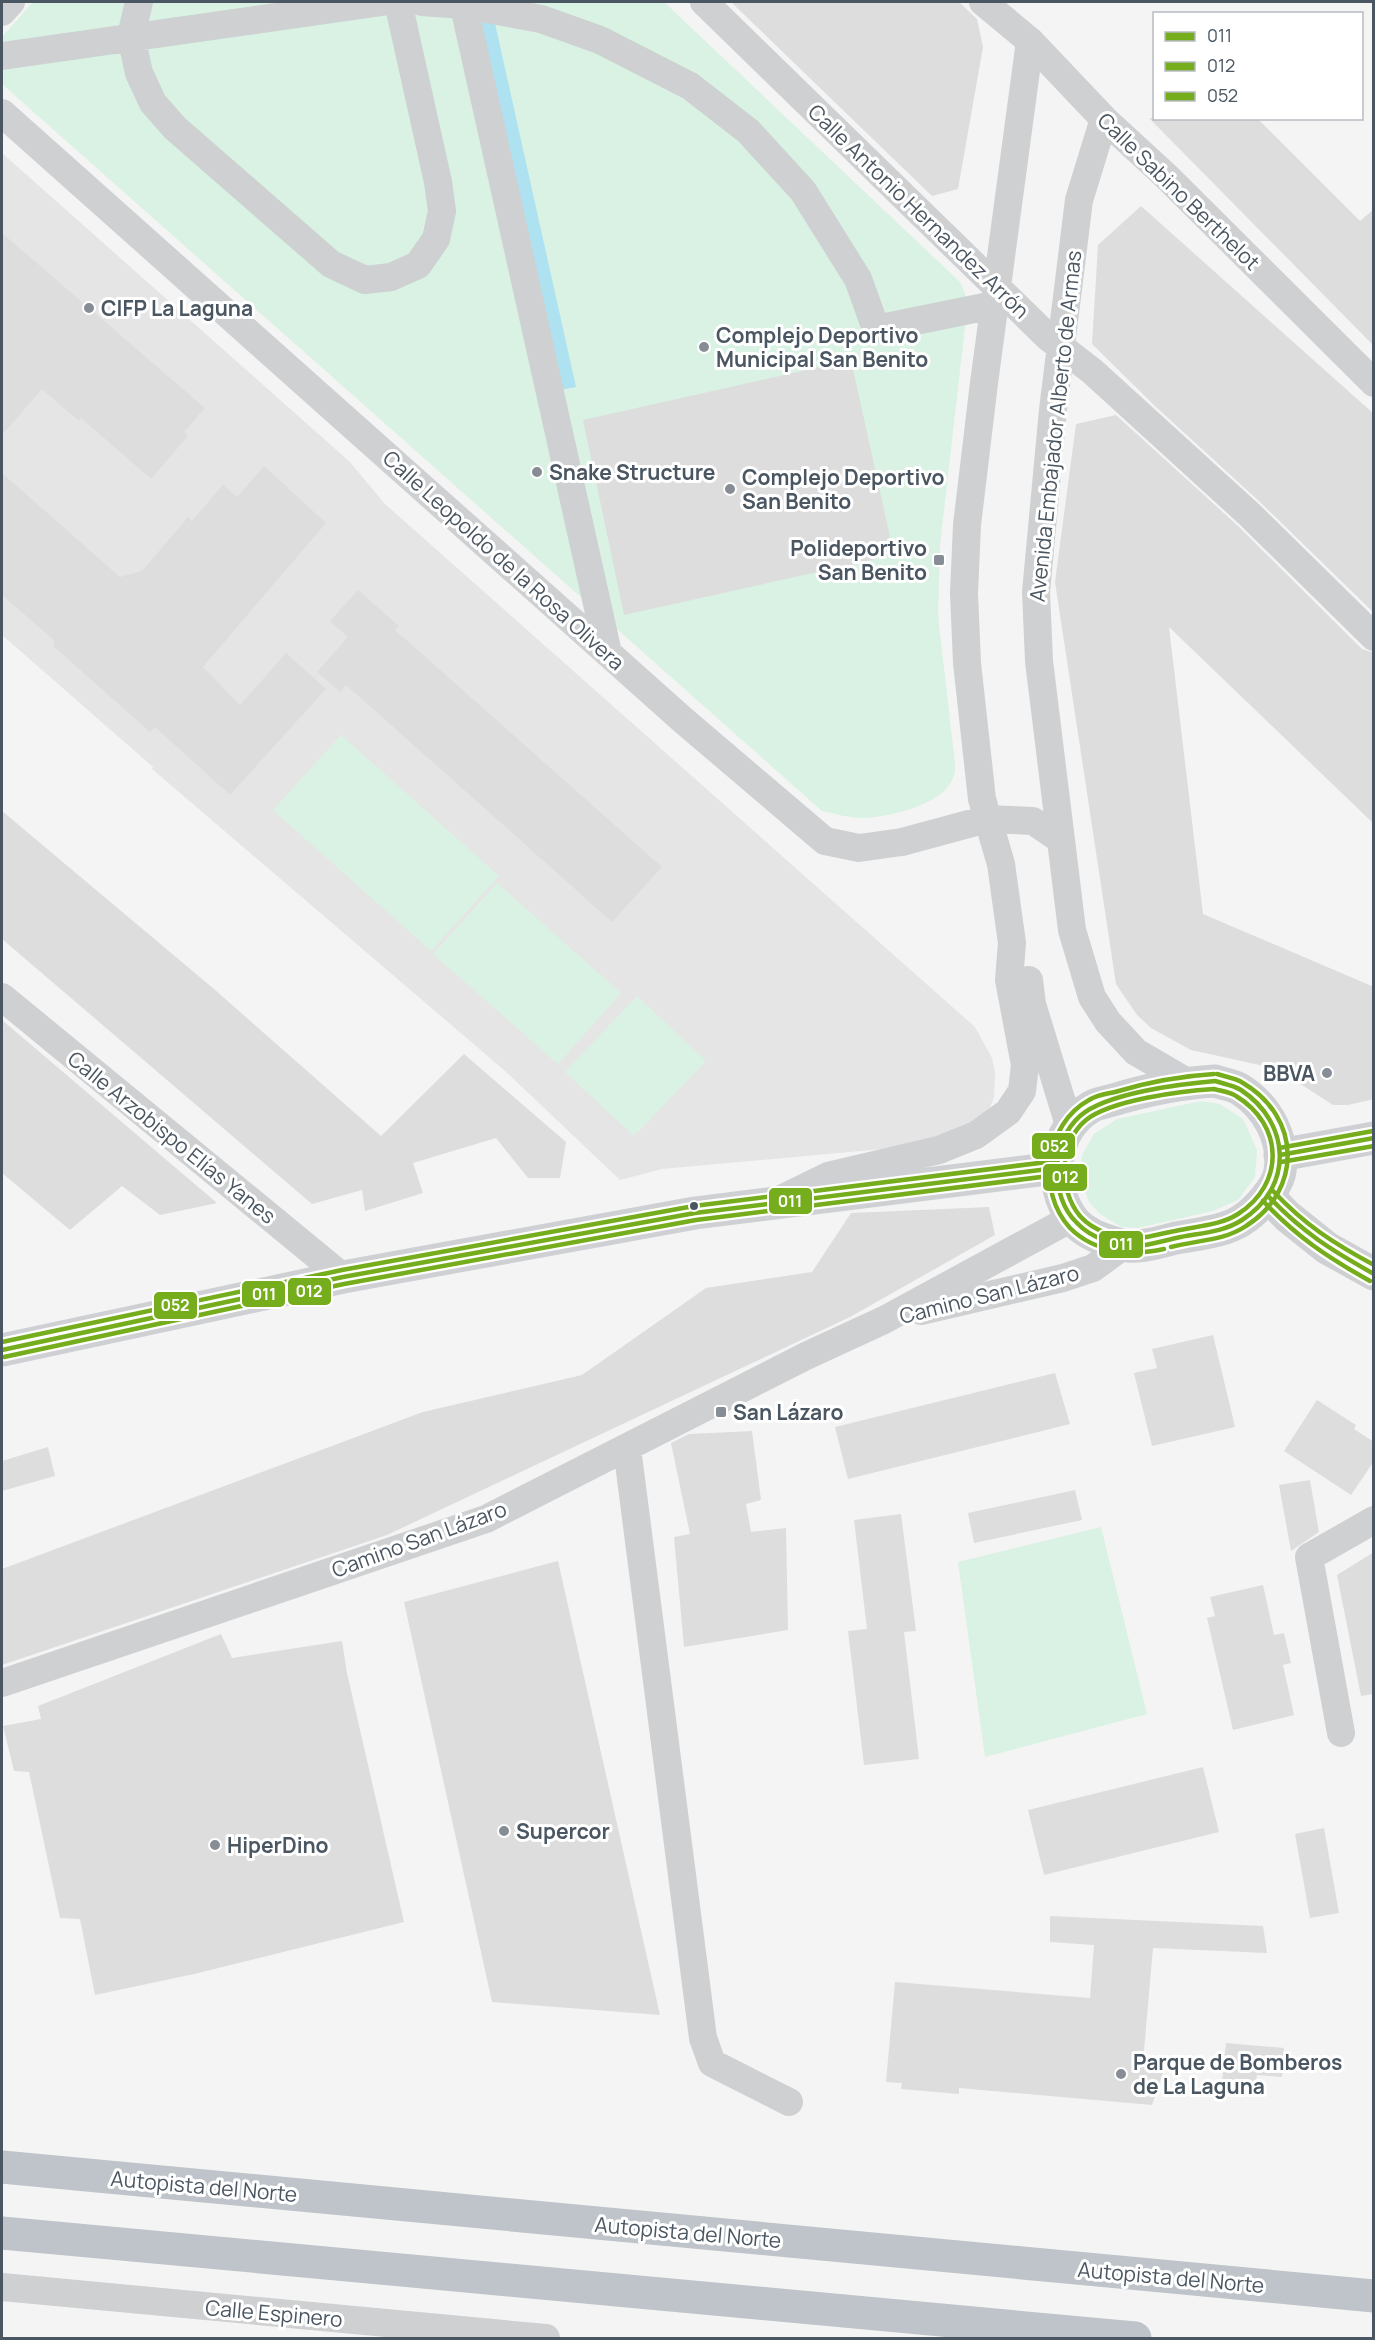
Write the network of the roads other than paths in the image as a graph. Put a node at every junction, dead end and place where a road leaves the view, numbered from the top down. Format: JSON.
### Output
{"nodes":[{"id":1,"x":11,"y":2,"type":"edge"},
{"id":2,"x":139,"y":2,"type":"edge"},
{"id":3,"x":382,"y":2,"type":"edge"},
{"id":4,"x":398,"y":2,"type":"edge"},
{"id":5,"x":422,"y":2,"type":"edge"},
{"id":6,"x":704,"y":2,"type":"edge"},
{"id":7,"x":983,"y":2,"type":"edge"},
{"id":8,"x":463,"y":3,"type":"edge"},
{"id":9,"x":2,"y":12,"type":"edge"},
{"id":10,"x":131,"y":36,"type":"junction"},
{"id":11,"x":1030,"y":41,"type":"junction"},
{"id":12,"x":2,"y":56,"type":"edge"},
{"id":13,"x":2,"y":112,"type":"edge"},
{"id":14,"x":1104,"y":119,"type":"junction"},
{"id":15,"x":995,"y":296,"type":"junction"},
{"id":16,"x":1061,"y":348,"type":"junction"},
{"id":17,"x":1374,"y":382,"type":"edge"},
{"id":18,"x":1374,"y":637,"type":"edge"},
{"id":19,"x":608,"y":653,"type":"junction"},
{"id":20,"x":987,"y":819,"type":"junction"},
{"id":21,"x":1061,"y":840,"type":"junction"},
{"id":22,"x":1012,"y":943,"type":"junction"},
{"id":23,"x":2,"y":997,"type":"edge"},
{"id":24,"x":1189,"y":1083,"type":"junction"},
{"id":25,"x":1069,"y":1125,"type":"junction"},
{"id":26,"x":1374,"y":1138,"type":"edge"},
{"id":27,"x":1280,"y":1155,"type":"junction"},
{"id":28,"x":1056,"y":1167,"type":"junction"},
{"id":29,"x":1268,"y":1196,"type":"junction"},
{"id":30,"x":773,"y":1203,"type":"junction"},
{"id":31,"x":1072,"y":1218,"type":"junction"},
{"id":32,"x":1123,"y":1246,"type":"junction"},
{"id":33,"x":1374,"y":1274,"type":"edge"},
{"id":34,"x":343,"y":1277,"type":"junction"},
{"id":35,"x":884,"y":1320,"type":"junction"},
{"id":36,"x":2,"y":1350,"type":"edge"},
{"id":37,"x":627,"y":1448,"type":"junction"},
{"id":38,"x":1374,"y":1520,"type":"edge"},
{"id":39,"x":2,"y":1683,"type":"edge"},
{"id":40,"x":1341,"y":1733,"type":"dead end"},
{"id":41,"x":789,"y":2102,"type":"dead end"},
{"id":42,"x":2,"y":2167,"type":"edge"},
{"id":43,"x":2,"y":2233,"type":"edge"},
{"id":44,"x":2,"y":2288,"type":"edge"},
{"id":45,"x":1374,"y":2296,"type":"edge"},
{"id":46,"x":546,"y":2338,"type":"edge"},
{"id":47,"x":1136,"y":2338,"type":"edge"}],
"edges":[{"from":1,"to":9,"type":"street"},
{"from":2,"to":10,"type":"street"},
{"from":3,"to":10,"type":"street"},
{"from":4,"to":10,"type":"street"},
{"from":5,"to":8,"type":"street"},
{"from":6,"to":15,"type":"street","name":"Calle Antonio Hernandez Arrón"},
{"from":7,"to":11,"type":"street","name":"Calle Sabino Berthelot"},
{"from":8,"to":15,"type":"street"},
{"from":8,"to":19,"type":"street"},
{"from":10,"to":12,"type":"street"},
{"from":11,"to":14,"type":"street","name":"Calle Sabino Berthelot"},
{"from":11,"to":15,"type":"street"},
{"from":13,"to":19,"type":"street","name":"Calle Leopoldo de la Rosa Olivera"},
{"from":14,"to":16,"type":"street","name":"Avenida Embajador Alberto de Armas"},
{"from":14,"to":17,"type":"street","name":"Calle Sabino Berthelot"},
{"from":15,"to":16,"type":"street","name":"Calle Antonio Hernandez Arrón"},
{"from":15,"to":20,"type":"street"},
{"from":16,"to":18,"type":"street","name":"Calle Antonio Hernandez Arrón"},
{"from":16,"to":21,"type":"street","name":"Avenida Embajador Alberto de Armas"},
{"from":19,"to":20,"type":"street","name":"Calle Leopoldo de la Rosa Olivera"},
{"from":20,"to":21,"type":"street","name":"Calle Leopoldo de la Rosa Olivera"},
{"from":20,"to":22,"type":"street"},
{"from":21,"to":24,"type":"street","name":"Avenida Embajador Alberto de Armas"},
{"from":22,"to":25,"type":"street"},
{"from":22,"to":30,"type":"street"},
{"from":23,"to":34,"type":"street","name":"Calle Arzobispo Elías Yanes"},
{"from":24,"to":25,"type":"main road"},
{"from":24,"to":27,"type":"main road"},
{"from":25,"to":28,"type":"main road"},
{"from":26,"to":27,"type":"main road"},
{"from":27,"to":29,"type":"main road"},
{"from":28,"to":30,"type":"main road"},
{"from":28,"to":31,"type":"main road"},
{"from":29,"to":32,"type":"main road"},
{"from":29,"to":33,"type":"main road"},
{"from":30,"to":34,"type":"main road"},
{"from":31,"to":32,"type":"main road"},
{"from":31,"to":35,"type":"street","name":"Camino San Lázaro"},
{"from":32,"to":35,"type":"street","name":"Camino San Lázaro"},
{"from":34,"to":36,"type":"main road"},
{"from":35,"to":37,"type":"street","name":"Camino San Lázaro"},
{"from":37,"to":39,"type":"street","name":"Camino San Lázaro"},
{"from":37,"to":41,"type":"street"},
{"from":38,"to":40,"type":"street"},
{"from":42,"to":45,"type":"highway","name":"Autopista del Norte"},
{"from":43,"to":47,"type":"highway"},
{"from":44,"to":46,"type":"street","name":"Calle Espinero"}]}
